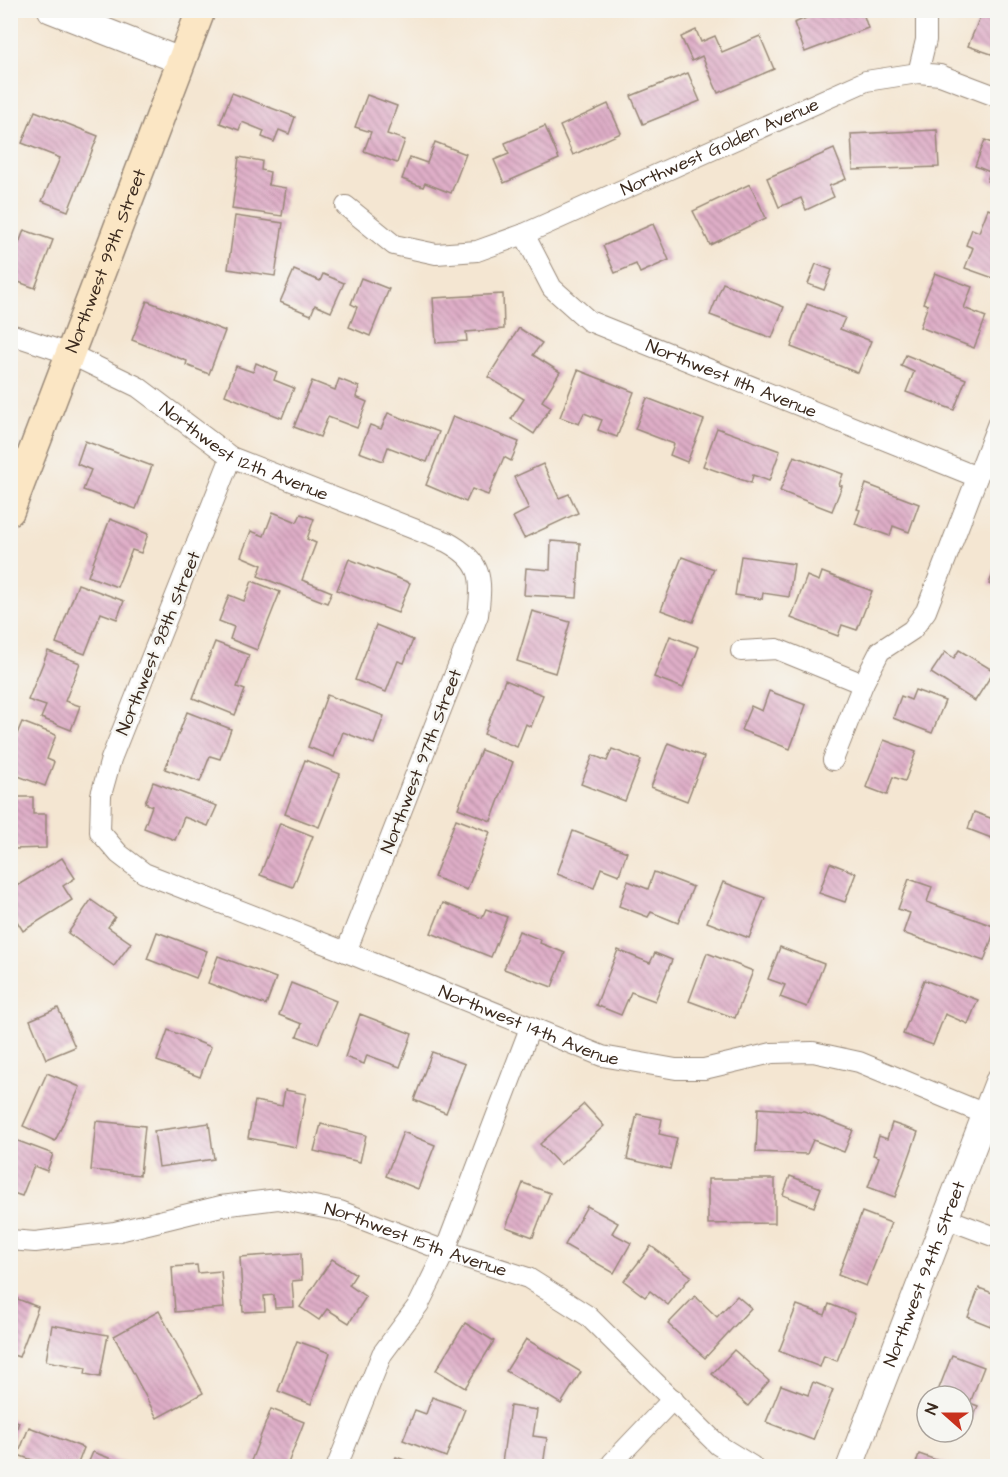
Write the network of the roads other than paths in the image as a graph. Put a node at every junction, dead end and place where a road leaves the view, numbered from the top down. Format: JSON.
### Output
{"nodes":[{"id":1,"x":51,"y":10,"type":"edge"},
{"id":2,"x":201,"y":10,"type":"edge"},
{"id":3,"x":926,"y":10,"type":"edge"},
{"id":4,"x":181,"y":61,"type":"junction"},
{"id":5,"x":918,"y":73,"type":"junction"},
{"id":6,"x":998,"y":97,"type":"edge"},
{"id":7,"x":346,"y":206,"type":"dead end"},
{"id":8,"x":524,"y":234,"type":"junction"},
{"id":9,"x":10,"y":334,"type":"edge"},
{"id":10,"x":70,"y":354,"type":"junction"},
{"id":11,"x":998,"y":423,"type":"edge"},
{"id":12,"x":231,"y":457,"type":"junction"},
{"id":13,"x":977,"y":477,"type":"junction"},
{"id":14,"x":10,"y":511,"type":"edge"},
{"id":15,"x":477,"y":568,"type":"joint"},
{"id":16,"x":741,"y":651,"type":"dead end"},
{"id":17,"x":863,"y":684,"type":"junction"},
{"id":18,"x":833,"y":760,"type":"dead end"},
{"id":19,"x":100,"y":832,"type":"joint"},
{"id":20,"x":346,"y":952,"type":"junction"},
{"id":21,"x":530,"y":1028,"type":"junction"},
{"id":22,"x":998,"y":1082,"type":"edge"},
{"id":23,"x":985,"y":1114,"type":"junction"},
{"id":24,"x":945,"y":1218,"type":"junction"},
{"id":25,"x":998,"y":1238,"type":"edge"},
{"id":26,"x":10,"y":1240,"type":"edge"},
{"id":27,"x":445,"y":1251,"type":"junction"},
{"id":28,"x":673,"y":1399,"type":"junction"},
{"id":29,"x":612,"y":1463,"type":"dead end"},
{"id":30,"x":337,"y":1467,"type":"edge"},
{"id":31,"x":752,"y":1467,"type":"edge"},
{"id":32,"x":850,"y":1467,"type":"edge"}],
"edges":[{"from":1,"to":4,"type":"street"},
{"from":2,"to":4,"type":"main road","name":"Northwest 99th Street"},
{"from":3,"to":5,"type":"street"},
{"from":4,"to":10,"type":"main road","name":"Northwest 99th Street"},
{"from":5,"to":6,"type":"street","name":"Northwest Golden Avenue"},
{"from":5,"to":8,"type":"street","name":"Northwest Golden Avenue"},
{"from":7,"to":8,"type":"street","name":"Northwest Golden Avenue"},
{"from":8,"to":13,"type":"street","name":"Northwest 11th Avenue"},
{"from":9,"to":10,"type":"street","name":"Northwest 12th Avenue"},
{"from":10,"to":12,"type":"street","name":"Northwest 12th Avenue"},
{"from":10,"to":14,"type":"main road","name":"Northwest 99th Street"},
{"from":11,"to":13,"type":"street"},
{"from":12,"to":15,"type":"street","name":"Northwest 12th Avenue"},
{"from":12,"to":19,"type":"street","name":"Northwest 98th Street"},
{"from":13,"to":17,"type":"street"},
{"from":15,"to":20,"type":"street","name":"Northwest 97th Street"},
{"from":16,"to":17,"type":"street"},
{"from":17,"to":18,"type":"street"},
{"from":19,"to":20,"type":"street","name":"Northwest 14th Avenue"},
{"from":20,"to":21,"type":"street","name":"Northwest 14th Avenue"},
{"from":21,"to":23,"type":"street","name":"Northwest 14th Avenue"},
{"from":21,"to":27,"type":"street"},
{"from":22,"to":23,"type":"street","name":"Northwest 94th Street"},
{"from":23,"to":24,"type":"street","name":"Northwest 94th Street"},
{"from":24,"to":25,"type":"street"},
{"from":24,"to":32,"type":"street","name":"Northwest 94th Street"},
{"from":26,"to":27,"type":"street","name":"Northwest 15th Avenue"},
{"from":27,"to":28,"type":"street","name":"Northwest 15th Avenue"},
{"from":27,"to":30,"type":"street"},
{"from":28,"to":29,"type":"street"},
{"from":28,"to":31,"type":"street","name":"Northwest 15th Avenue"}]}
